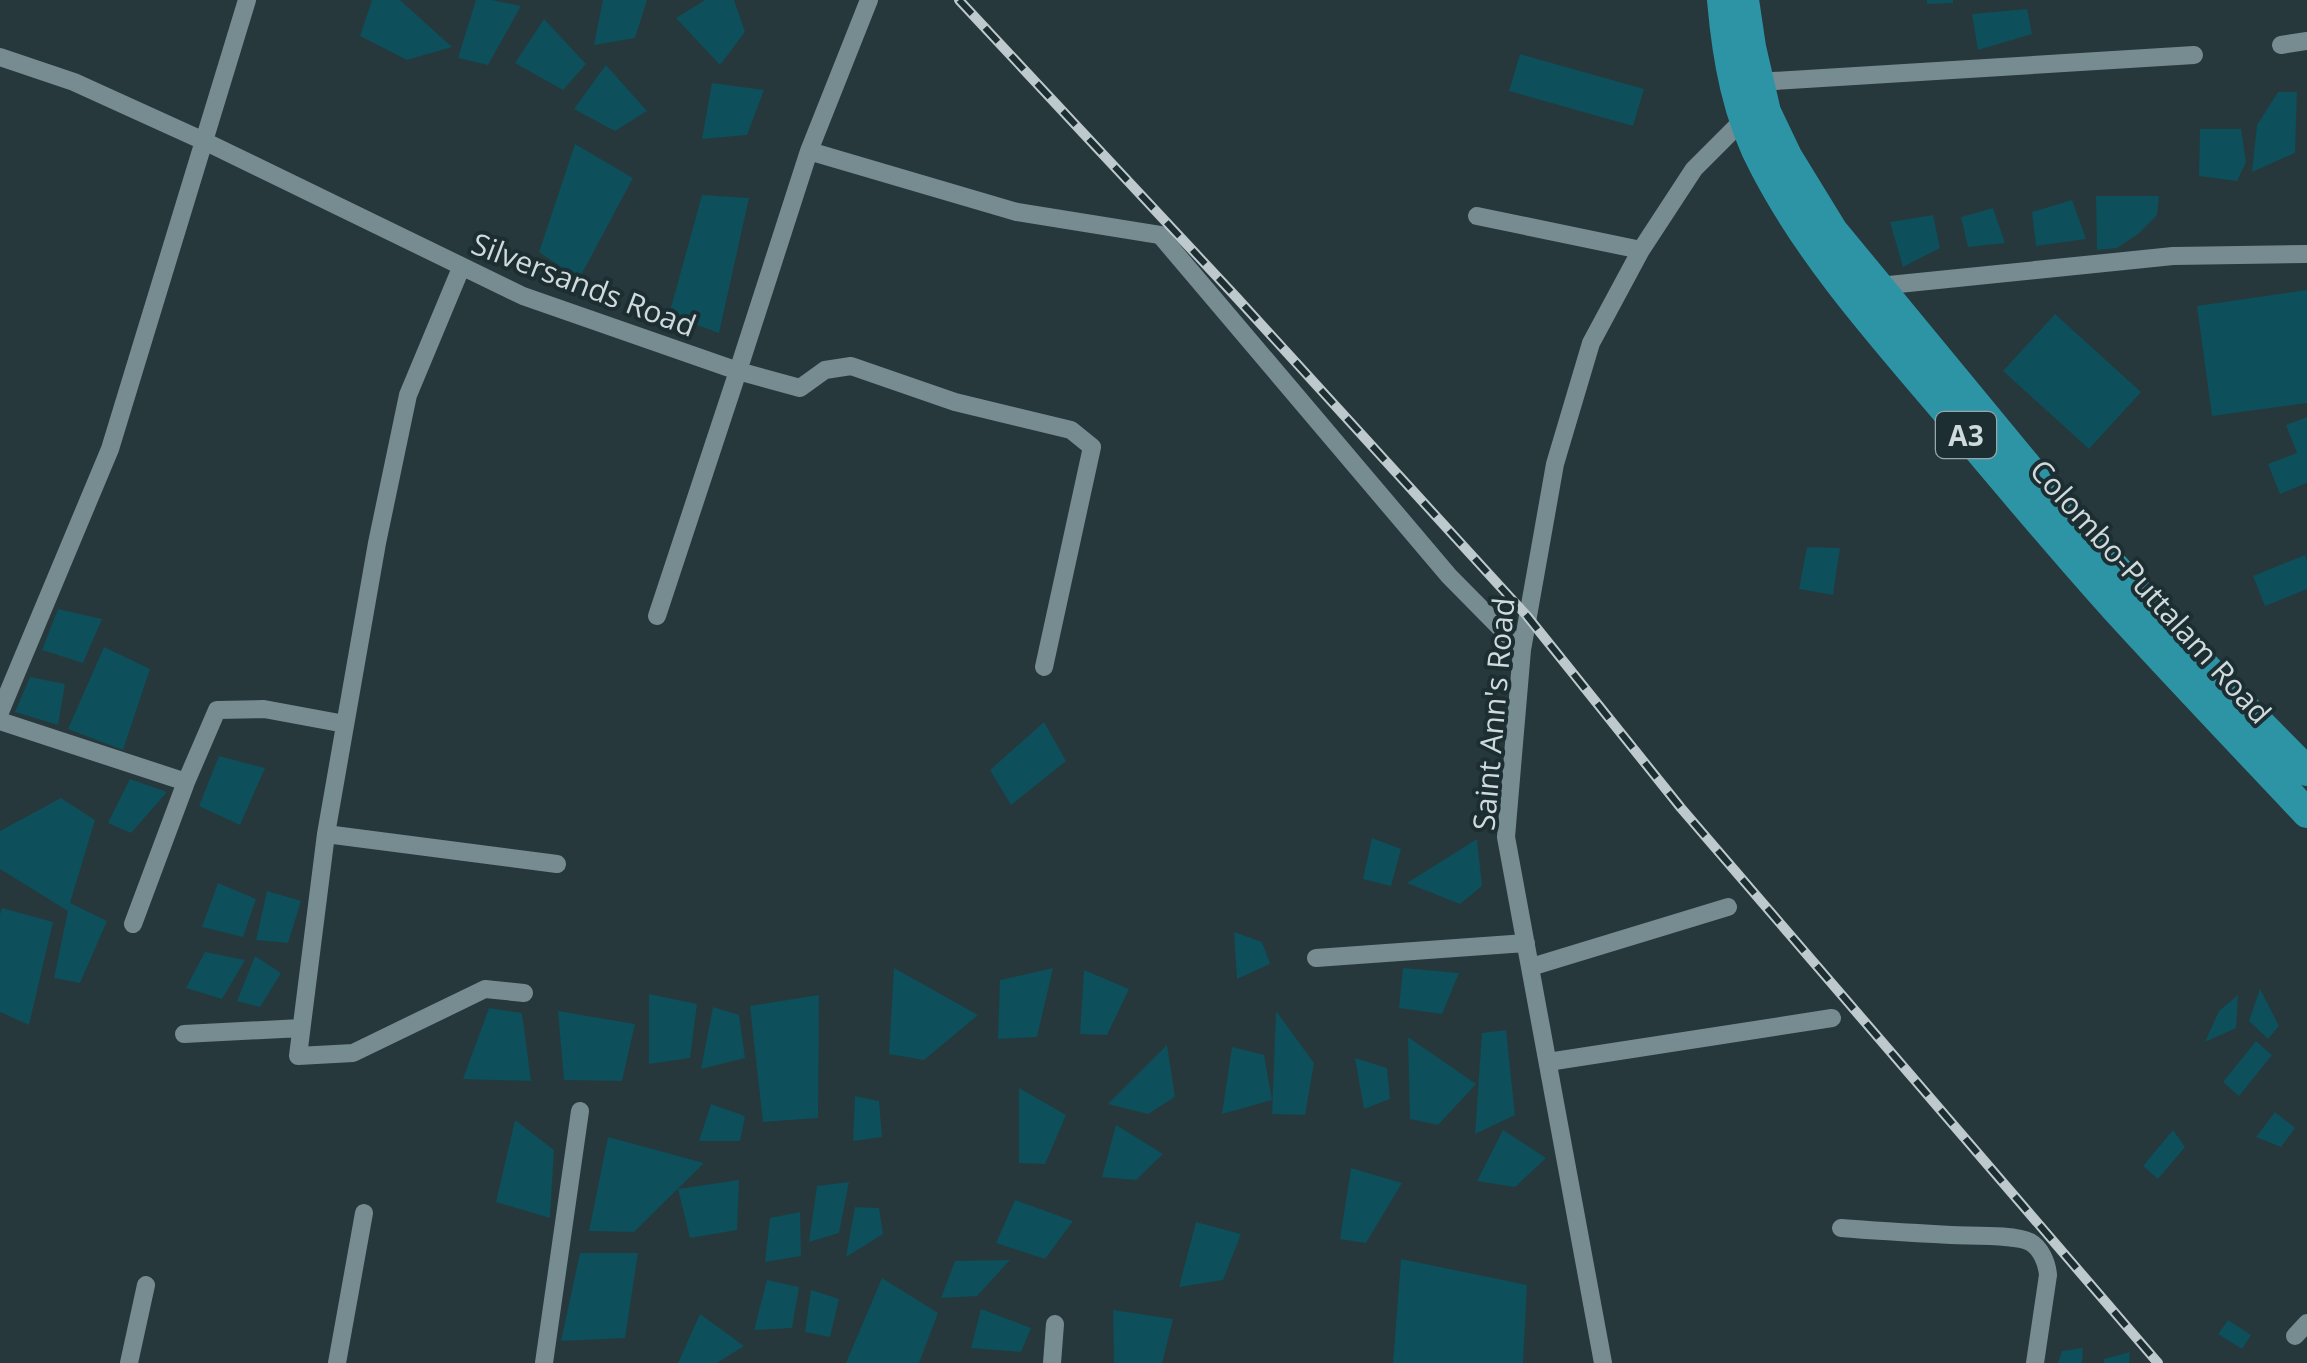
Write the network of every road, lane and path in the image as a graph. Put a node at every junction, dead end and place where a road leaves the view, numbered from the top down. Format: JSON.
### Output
{"nodes":[{"id":1,"x":247,"y":0,"type":"edge"},
{"id":2,"x":869,"y":0,"type":"edge"},
{"id":3,"x":1722,"y":0,"type":"edge"},
{"id":4,"x":1744,"y":0,"type":"edge"},
{"id":5,"x":2307,"y":41,"type":"edge"},
{"id":6,"x":2280,"y":45,"type":"dead end"},
{"id":7,"x":2194,"y":55,"type":"dead end"},
{"id":8,"x":0,"y":57,"type":"edge"},
{"id":9,"x":1756,"y":101,"type":"junction"},
{"id":10,"x":206,"y":142,"type":"junction"},
{"id":11,"x":808,"y":152,"type":"junction"},
{"id":12,"x":1477,"y":216,"type":"dead end"},
{"id":13,"x":1641,"y":250,"type":"junction"},
{"id":14,"x":2307,"y":254,"type":"edge"},
{"id":15,"x":461,"y":268,"type":"junction"},
{"id":16,"x":1879,"y":286,"type":"junction"},
{"id":17,"x":738,"y":371,"type":"junction"},
{"id":18,"x":657,"y":616,"type":"dead end"},
{"id":19,"x":1522,"y":650,"type":"junction"},
{"id":20,"x":1044,"y":667,"type":"dead end"},
{"id":21,"x":0,"y":712,"type":"edge"},
{"id":22,"x":0,"y":721,"type":"edge"},
{"id":23,"x":345,"y":724,"type":"junction"},
{"id":24,"x":2307,"y":771,"type":"edge"},
{"id":25,"x":186,"y":782,"type":"junction"},
{"id":26,"x":2307,"y":813,"type":"edge"},
{"id":27,"x":326,"y":834,"type":"junction"},
{"id":28,"x":557,"y":864,"type":"dead end"},
{"id":29,"x":1728,"y":907,"type":"dead end"},
{"id":30,"x":133,"y":924,"type":"dead end"},
{"id":31,"x":1526,"y":942,"type":"junction"},
{"id":32,"x":1316,"y":958,"type":"dead end"},
{"id":33,"x":1530,"y":967,"type":"junction"},
{"id":34,"x":524,"y":993,"type":"dead end"},
{"id":35,"x":1832,"y":1018,"type":"dead end"},
{"id":36,"x":301,"y":1028,"type":"junction"},
{"id":37,"x":184,"y":1034,"type":"dead end"},
{"id":38,"x":1548,"y":1062,"type":"junction"},
{"id":39,"x":580,"y":1111,"type":"dead end"},
{"id":40,"x":364,"y":1212,"type":"dead end"},
{"id":41,"x":1841,"y":1228,"type":"dead end"},
{"id":42,"x":146,"y":1284,"type":"dead end"},
{"id":43,"x":1055,"y":1324,"type":"dead end"},
{"id":44,"x":130,"y":1363,"type":"edge"},
{"id":45,"x":338,"y":1363,"type":"edge"},
{"id":46,"x":544,"y":1363,"type":"edge"},
{"id":47,"x":1052,"y":1363,"type":"edge"},
{"id":48,"x":1604,"y":1363,"type":"edge"},
{"id":49,"x":2035,"y":1363,"type":"edge"}],
"edges":[{"from":1,"to":10,"type":"street"},
{"from":2,"to":11,"type":"street"},
{"from":3,"to":9,"type":"highway","name":"Colombo-Puttalam Road","number":"A3"},
{"from":4,"to":9,"type":"highway","name":"Colombo-Puttalam Road","number":"A3"},
{"from":5,"to":6,"type":"street"},
{"from":7,"to":9,"type":"street"},
{"from":8,"to":10,"type":"street","name":"Silversands Road"},
{"from":9,"to":13,"type":"street","name":"Saint Ann's Road"},
{"from":9,"to":16,"type":"highway","name":"Colombo-Puttalam Road","number":"A3"},
{"from":9,"to":26,"type":"highway","name":"Colombo-Puttalam Road","number":"A3"},
{"from":10,"to":15,"type":"street","name":"Silversands Road"},
{"from":10,"to":21,"type":"street"},
{"from":11,"to":17,"type":"street"},
{"from":11,"to":19,"type":"street"},
{"from":12,"to":13,"type":"street"},
{"from":13,"to":19,"type":"street","name":"Saint Ann's Road"},
{"from":14,"to":16,"type":"street"},
{"from":15,"to":17,"type":"street","name":"Silversands Road"},
{"from":15,"to":23,"type":"street"},
{"from":16,"to":24,"type":"highway","name":"Colombo-Puttalam Road","number":"A3"},
{"from":17,"to":18,"type":"street"},
{"from":17,"to":20,"type":"street","name":"Silversands Road"},
{"from":19,"to":31,"type":"street","name":"Saint Ann's Road"},
{"from":22,"to":25,"type":"street"},
{"from":23,"to":25,"type":"street"},
{"from":23,"to":27,"type":"street"},
{"from":25,"to":30,"type":"street"},
{"from":27,"to":28,"type":"street"},
{"from":27,"to":36,"type":"street"},
{"from":29,"to":33,"type":"street"},
{"from":31,"to":32,"type":"street"},
{"from":31,"to":33,"type":"street","name":"Saint Ann's Road"},
{"from":33,"to":38,"type":"street","name":"Saint Ann's Road"},
{"from":34,"to":36,"type":"street"},
{"from":35,"to":38,"type":"street"},
{"from":36,"to":37,"type":"street"},
{"from":38,"to":48,"type":"street","name":"Saint Ann's Road"},
{"from":39,"to":46,"type":"street"},
{"from":40,"to":45,"type":"street"},
{"from":41,"to":49,"type":"street"},
{"from":42,"to":44,"type":"street"},
{"from":43,"to":47,"type":"street"}]}
